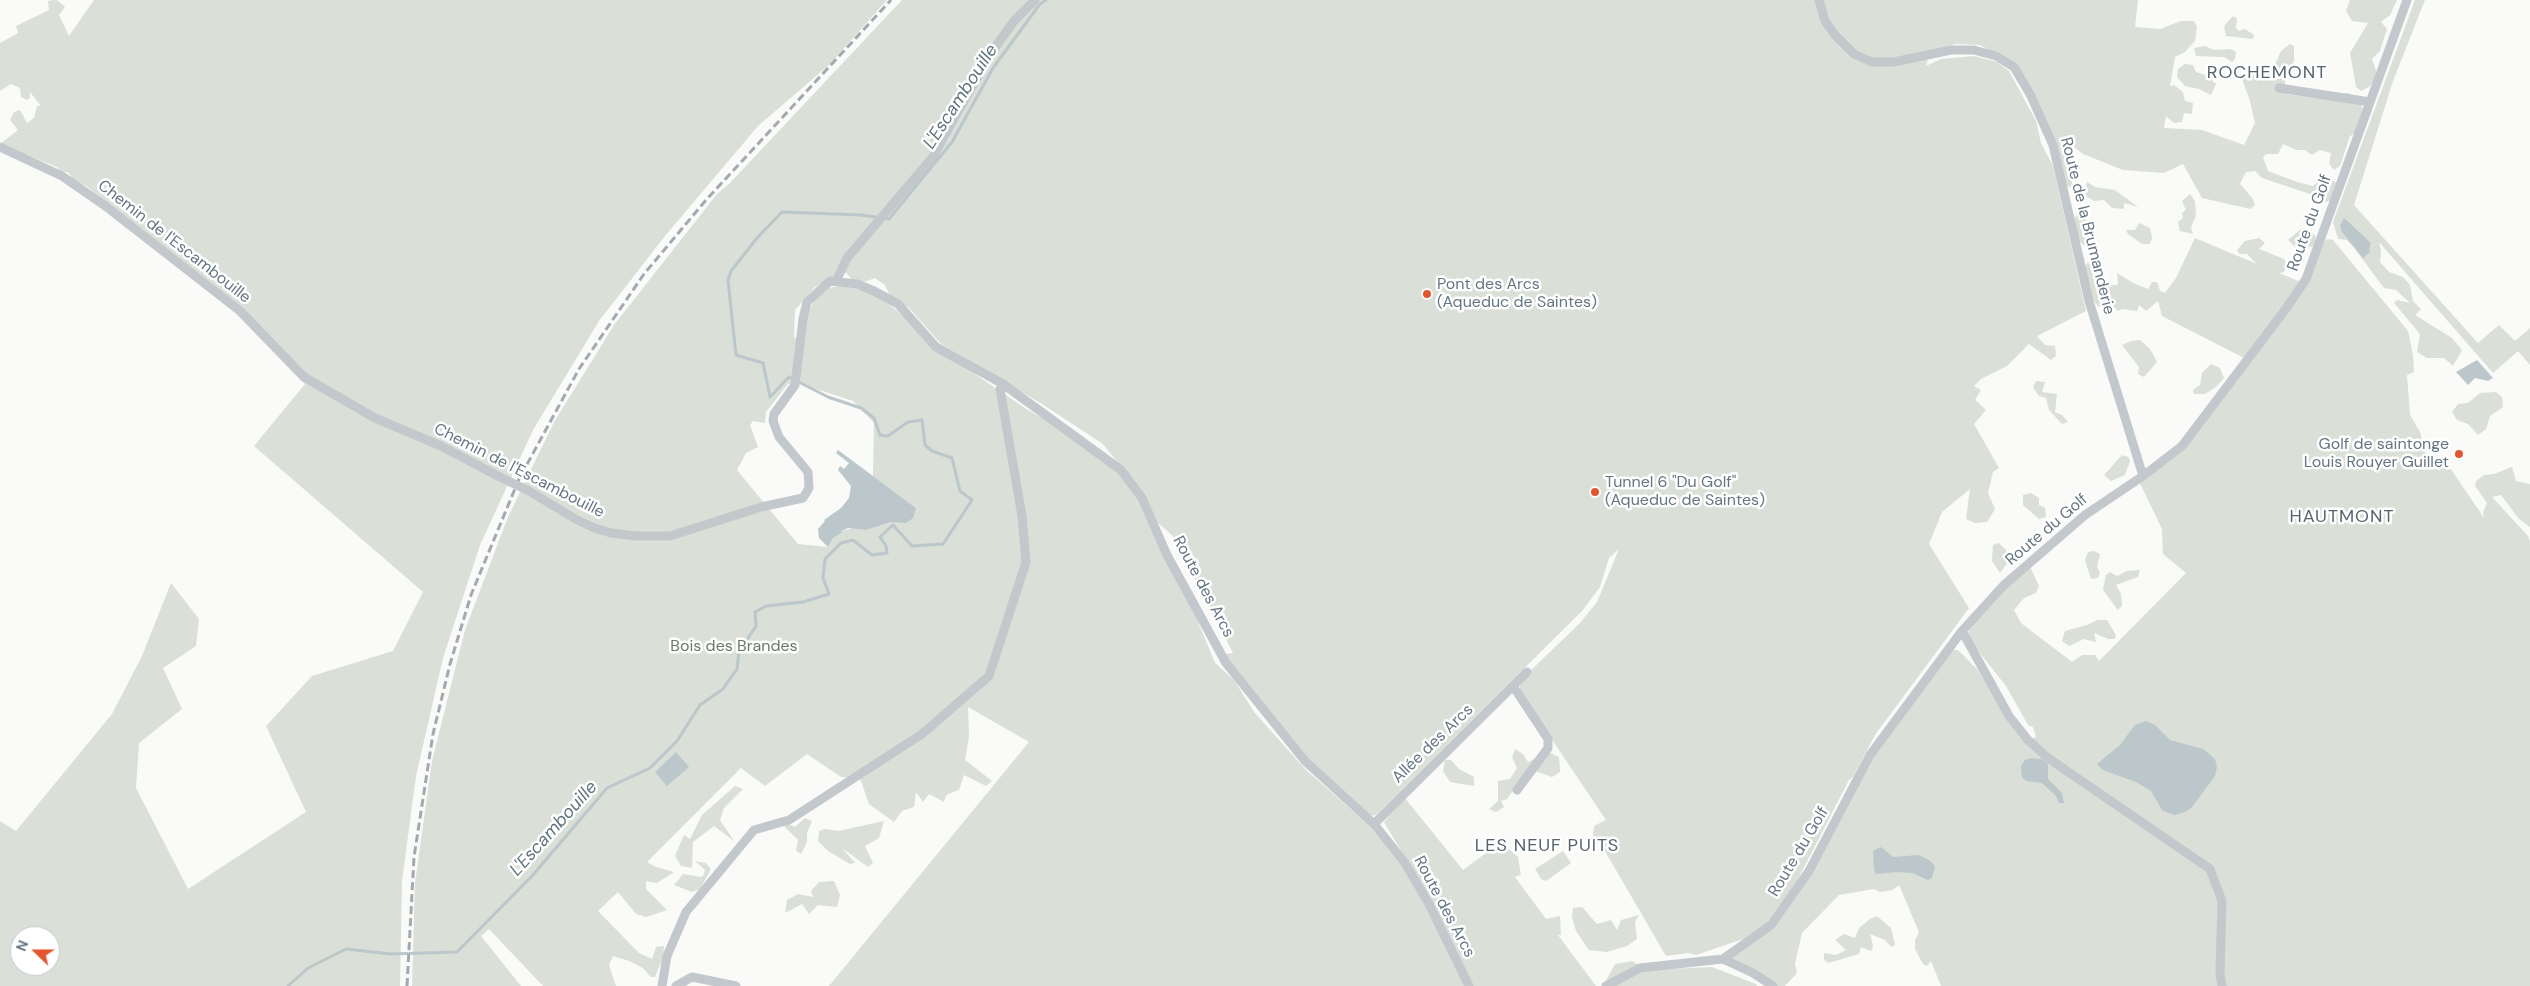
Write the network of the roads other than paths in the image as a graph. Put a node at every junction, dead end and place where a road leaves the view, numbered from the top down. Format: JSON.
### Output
{"nodes":[{"id":1,"x":1035,"y":0,"type":"edge"},
{"id":2,"x":1819,"y":0,"type":"edge"},
{"id":3,"x":2407,"y":0,"type":"edge"},
{"id":4,"x":2280,"y":88,"type":"dead end"},
{"id":5,"x":2370,"y":102,"type":"junction"},
{"id":6,"x":0,"y":147,"type":"edge"},
{"id":7,"x":838,"y":282,"type":"junction"},
{"id":8,"x":1003,"y":384,"type":"junction"},
{"id":9,"x":2144,"y":476,"type":"junction"},
{"id":10,"x":1962,"y":631,"type":"junction"},
{"id":11,"x":1527,"y":672,"type":"dead end"},
{"id":12,"x":1514,"y":686,"type":"junction"},
{"id":13,"x":1517,"y":790,"type":"dead end"},
{"id":14,"x":1374,"y":824,"type":"junction"},
{"id":15,"x":1723,"y":959,"type":"junction"},
{"id":16,"x":662,"y":986,"type":"edge"},
{"id":17,"x":676,"y":986,"type":"edge"},
{"id":18,"x":736,"y":986,"type":"edge"},
{"id":19,"x":1469,"y":986,"type":"edge"},
{"id":20,"x":1606,"y":986,"type":"edge"},
{"id":21,"x":1774,"y":986,"type":"edge"},
{"id":22,"x":2222,"y":986,"type":"edge"}],
"edges":[{"from":1,"to":7,"type":"street"},
{"from":2,"to":9,"type":"street","name":"Route de la Brumanderie"},
{"from":3,"to":5,"type":"street","name":"Route du Golf"},
{"from":4,"to":5,"type":"street"},
{"from":5,"to":9,"type":"street","name":"Route du Golf"},
{"from":6,"to":7,"type":"street","name":"Chemin de l'Escambouille","bridge":true},
{"from":7,"to":8,"type":"street","name":"Route des Arcs"},
{"from":8,"to":14,"type":"street","name":"Route des Arcs"},
{"from":8,"to":16,"type":"street"},
{"from":9,"to":10,"type":"street","name":"Route du Golf"},
{"from":10,"to":15,"type":"street","name":"Route du Golf"},
{"from":10,"to":22,"type":"street"},
{"from":11,"to":12,"type":"street","name":"Allée des Arcs"},
{"from":12,"to":13,"type":"street"},
{"from":12,"to":14,"type":"street","name":"Allée des Arcs"},
{"from":14,"to":19,"type":"street","name":"Route des Arcs"},
{"from":15,"to":20,"type":"street","name":"Route du Golf"},
{"from":15,"to":21,"type":"street"},
{"from":17,"to":18,"type":"street"}]}
